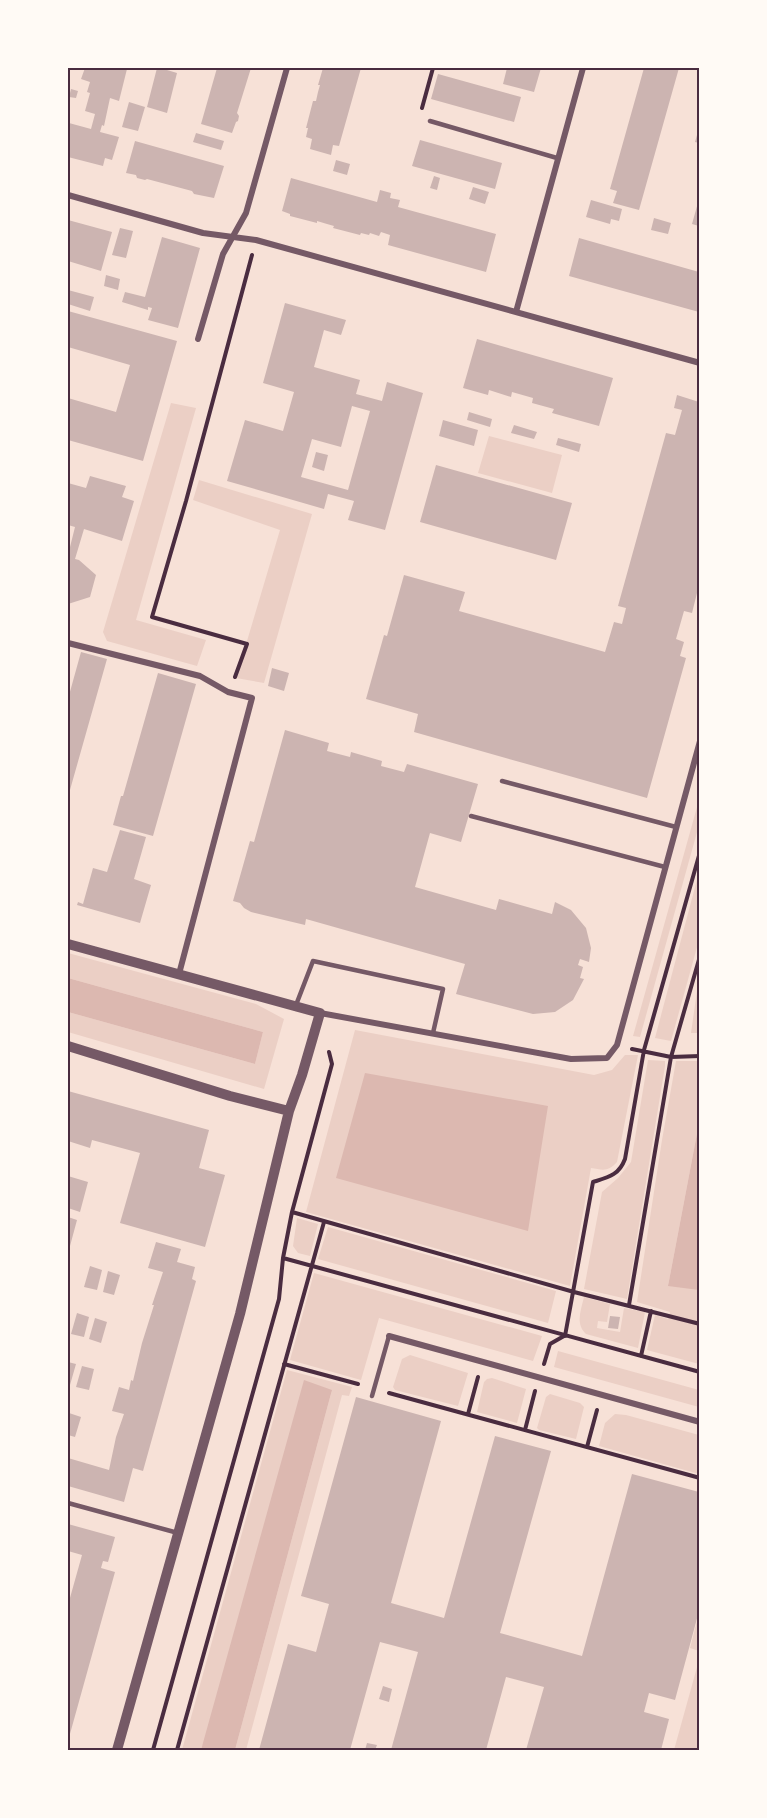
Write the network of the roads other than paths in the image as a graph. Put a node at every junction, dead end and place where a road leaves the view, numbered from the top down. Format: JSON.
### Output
{"nodes":[{"id":1,"x":287,"y":68,"type":"edge"},
{"id":2,"x":583,"y":68,"type":"edge"},
{"id":3,"x":430,"y":121,"type":"road end"},
{"id":4,"x":557,"y":158,"type":"junction"},
{"id":5,"x":68,"y":195,"type":"edge"},
{"id":6,"x":233,"y":236,"type":"junction"},
{"id":7,"x":516,"y":312,"type":"junction"},
{"id":8,"x":198,"y":339,"type":"dead end"},
{"id":9,"x":699,"y":363,"type":"edge"},
{"id":10,"x":68,"y":643,"type":"edge"},
{"id":11,"x":699,"y":741,"type":"edge"},
{"id":12,"x":502,"y":781,"type":"dead end"},
{"id":13,"x":471,"y":816,"type":"dead end"},
{"id":14,"x":676,"y":827,"type":"junction"},
{"id":15,"x":665,"y":867,"type":"junction"},
{"id":16,"x":68,"y":944,"type":"edge"},
{"id":17,"x":179,"y":974,"type":"junction"},
{"id":18,"x":296,"y":1006,"type":"junction"},
{"id":19,"x":320,"y":1013,"type":"junction"},
{"id":20,"x":433,"y":1033,"type":"junction"},
{"id":21,"x":68,"y":1046,"type":"edge"},
{"id":22,"x":289,"y":1111,"type":"junction"},
{"id":23,"x":389,"y":1336,"type":"joint"},
{"id":24,"x":372,"y":1396,"type":"dead end"},
{"id":25,"x":699,"y":1422,"type":"edge"},
{"id":26,"x":68,"y":1503,"type":"edge"},
{"id":27,"x":178,"y":1533,"type":"junction"},
{"id":28,"x":117,"y":1750,"type":"edge"}],
"edges":[{"from":1,"to":6,"type":"street"},
{"from":2,"to":4,"type":"street"},
{"from":3,"to":4,"type":"lane"},
{"from":4,"to":7,"type":"street"},
{"from":5,"to":6,"type":"street"},
{"from":6,"to":7,"type":"street"},
{"from":6,"to":8,"type":"street"},
{"from":7,"to":9,"type":"street"},
{"from":10,"to":17,"type":"street"},
{"from":11,"to":14,"type":"street"},
{"from":12,"to":14,"type":"lane"},
{"from":13,"to":15,"type":"lane"},
{"from":14,"to":15,"type":"street"},
{"from":15,"to":20,"type":"street"},
{"from":16,"to":17,"type":"street"},
{"from":17,"to":18,"type":"street"},
{"from":18,"to":19,"type":"street"},
{"from":18,"to":20,"type":"lane"},
{"from":19,"to":20,"type":"street"},
{"from":19,"to":22,"type":"street"},
{"from":21,"to":22,"type":"street"},
{"from":22,"to":27,"type":"street"},
{"from":23,"to":24,"type":"lane"},
{"from":23,"to":25,"type":"street"},
{"from":26,"to":27,"type":"lane"},
{"from":27,"to":28,"type":"street"}]}
